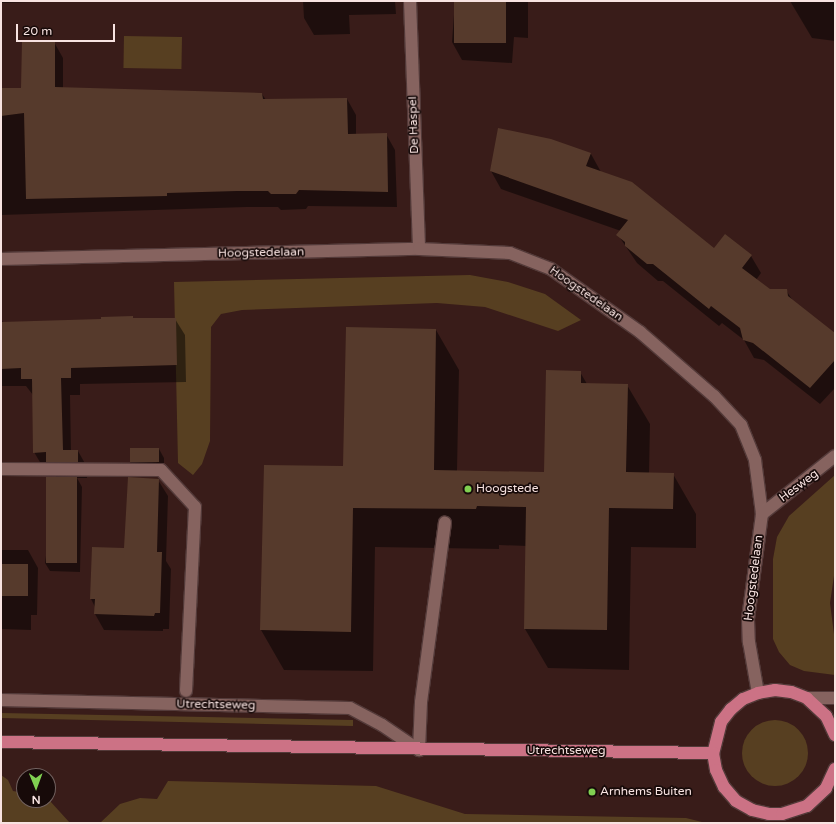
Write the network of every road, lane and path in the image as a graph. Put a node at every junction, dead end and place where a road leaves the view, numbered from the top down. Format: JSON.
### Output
{"nodes":[{"id":1,"x":410,"y":1,"type":"edge"},
{"id":2,"x":419,"y":249,"type":"junction"},
{"id":3,"x":1,"y":259,"type":"edge"},
{"id":4,"x":835,"y":456,"type":"edge"},
{"id":5,"x":1,"y":469,"type":"edge"},
{"id":6,"x":762,"y":514,"type":"junction"},
{"id":7,"x":445,"y":523,"type":"dead end"},
{"id":8,"x":186,"y":691,"type":"dead end"},
{"id":9,"x":758,"y":693,"type":"junction"},
{"id":10,"x":807,"y":698,"type":"junction"},
{"id":11,"x":835,"y":698,"type":"edge"},
{"id":12,"x":1,"y":700,"type":"edge"},
{"id":13,"x":834,"y":730,"type":"edge"},
{"id":14,"x":1,"y":742,"type":"edge"},
{"id":15,"x":419,"y":750,"type":"junction"},
{"id":16,"x":713,"y":753,"type":"junction"},
{"id":17,"x":835,"y":769,"type":"edge"},
{"id":18,"x":769,"y":819,"type":"edge"}],
"edges":[{"from":1,"to":2,"type":"street","name":"De Haspel"},
{"from":2,"to":3,"type":"street","name":"Hoogstedelaan"},
{"from":2,"to":6,"type":"street","name":"Hoogstedelaan"},
{"from":4,"to":6,"type":"street","name":"Hesweg"},
{"from":5,"to":8,"type":"street"},
{"from":6,"to":9,"type":"street","name":"Hoogstedelaan"},
{"from":7,"to":15,"type":"street"},
{"from":9,"to":10,"type":"main road"},
{"from":9,"to":16,"type":"main road"},
{"from":10,"to":11,"type":"street"},
{"from":10,"to":13,"type":"main road"},
{"from":12,"to":15,"type":"street","name":"Utrechtseweg"},
{"from":14,"to":15,"type":"main road","name":"Utrechtseweg"},
{"from":15,"to":16,"type":"main road","name":"Utrechtseweg"},
{"from":16,"to":18,"type":"main road"},
{"from":17,"to":18,"type":"main road"}]}
